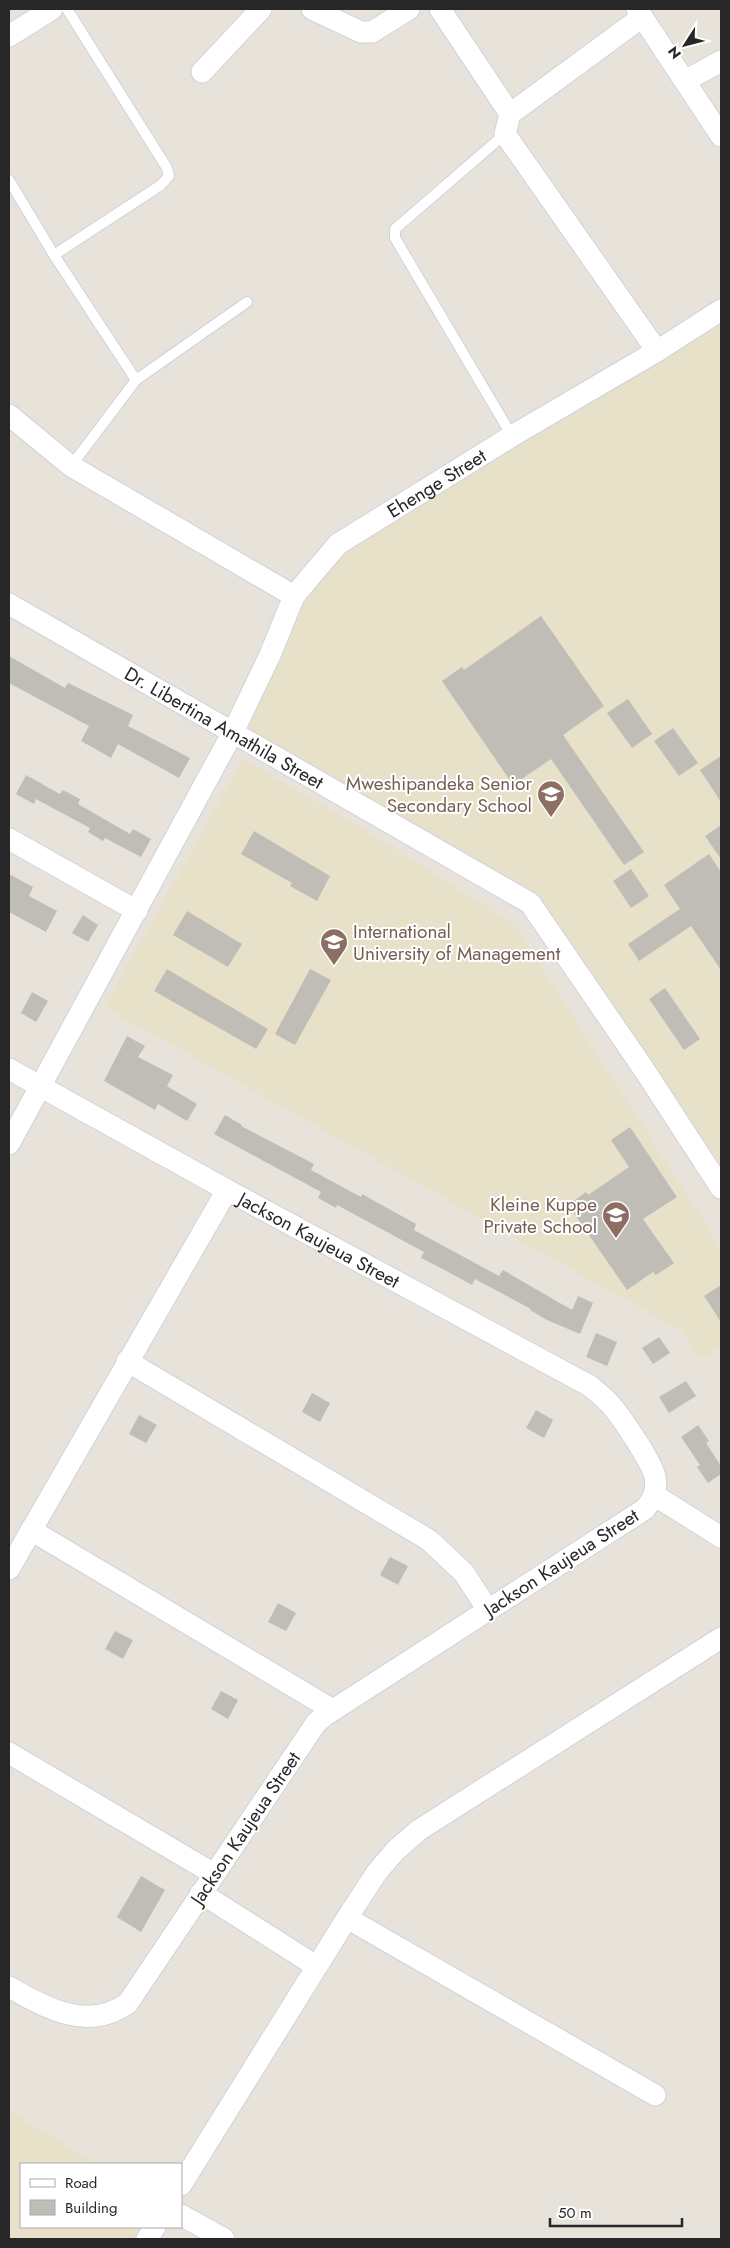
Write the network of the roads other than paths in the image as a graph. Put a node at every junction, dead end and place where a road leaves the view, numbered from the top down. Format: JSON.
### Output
{"nodes":[{"id":1,"x":52,"y":9,"type":"edge"},
{"id":2,"x":67,"y":9,"type":"edge"},
{"id":3,"x":262,"y":9,"type":"edge"},
{"id":4,"x":312,"y":9,"type":"edge"},
{"id":5,"x":409,"y":9,"type":"edge"},
{"id":6,"x":440,"y":9,"type":"edge"},
{"id":7,"x":639,"y":13,"type":"edge"},
{"id":8,"x":9,"y":36,"type":"edge"},
{"id":9,"x":721,"y":61,"type":"edge"},
{"id":10,"x":202,"y":72,"type":"dead end"},
{"id":11,"x":685,"y":80,"type":"junction"},
{"id":12,"x":507,"y":124,"type":"junction"},
{"id":13,"x":721,"y":136,"type":"edge"},
{"id":14,"x":9,"y":180,"type":"edge"},
{"id":15,"x":54,"y":255,"type":"junction"},
{"id":16,"x":247,"y":302,"type":"dead end"},
{"id":17,"x":721,"y":310,"type":"edge"},
{"id":18,"x":657,"y":351,"type":"junction"},
{"id":19,"x":136,"y":380,"type":"junction"},
{"id":20,"x":9,"y":416,"type":"edge"},
{"id":21,"x":512,"y":436,"type":"junction"},
{"id":22,"x":71,"y":466,"type":"junction"},
{"id":23,"x":294,"y":596,"type":"junction"},
{"id":24,"x":9,"y":604,"type":"edge"},
{"id":25,"x":233,"y":732,"type":"junction"},
{"id":26,"x":9,"y":839,"type":"edge"},
{"id":27,"x":137,"y":911,"type":"junction"},
{"id":28,"x":9,"y":1069,"type":"edge"},
{"id":29,"x":41,"y":1088,"type":"junction"},
{"id":30,"x":9,"y":1144,"type":"edge"},
{"id":31,"x":721,"y":1188,"type":"edge"},
{"id":32,"x":227,"y":1190,"type":"junction"},
{"id":33,"x":127,"y":1361,"type":"junction"},
{"id":34,"x":654,"y":1495,"type":"junction"},
{"id":35,"x":31,"y":1530,"type":"junction"},
{"id":36,"x":721,"y":1537,"type":"edge"},
{"id":37,"x":9,"y":1570,"type":"edge"},
{"id":38,"x":488,"y":1610,"type":"junction"},
{"id":39,"x":721,"y":1638,"type":"edge"},
{"id":40,"x":333,"y":1710,"type":"junction"},
{"id":41,"x":9,"y":1753,"type":"edge"},
{"id":42,"x":214,"y":1874,"type":"junction"},
{"id":43,"x":201,"y":1893,"type":"junction"},
{"id":44,"x":347,"y":1918,"type":"junction"},
{"id":45,"x":316,"y":1966,"type":"junction"},
{"id":46,"x":9,"y":1987,"type":"edge"},
{"id":47,"x":654,"y":2095,"type":"dead end"},
{"id":48,"x":182,"y":2183,"type":"edge"},
{"id":49,"x":182,"y":2216,"type":"edge"},
{"id":50,"x":154,"y":2228,"type":"edge"},
{"id":51,"x":147,"y":2239,"type":"edge"},
{"id":52,"x":224,"y":2239,"type":"edge"}],
"edges":[{"from":1,"to":8,"type":"street"},
{"from":2,"to":15,"type":"lane"},
{"from":3,"to":10,"type":"street"},
{"from":4,"to":5,"type":"street"},
{"from":6,"to":12,"type":"street"},
{"from":7,"to":11,"type":"street"},
{"from":7,"to":12,"type":"street"},
{"from":9,"to":11,"type":"street"},
{"from":11,"to":13,"type":"street"},
{"from":12,"to":18,"type":"street"},
{"from":12,"to":21,"type":"lane"},
{"from":14,"to":15,"type":"lane"},
{"from":15,"to":19,"type":"lane"},
{"from":16,"to":19,"type":"lane"},
{"from":17,"to":18,"type":"street","name":"Ehenge Street"},
{"from":18,"to":21,"type":"street","name":"Ehenge Street"},
{"from":19,"to":22,"type":"lane"},
{"from":20,"to":22,"type":"street"},
{"from":21,"to":23,"type":"street","name":"Ehenge Street"},
{"from":22,"to":23,"type":"street"},
{"from":23,"to":25,"type":"street","name":"Ehenge Street"},
{"from":24,"to":25,"type":"street","name":"Dr. Libertina Amathila Street"},
{"from":25,"to":27,"type":"street","name":"Ehenge Street"},
{"from":25,"to":31,"type":"street","name":"Dr. Libertina Amathila Street"},
{"from":26,"to":27,"type":"street"},
{"from":27,"to":29,"type":"street","name":"Ehenge Street"},
{"from":28,"to":29,"type":"street","name":"Jackson Kaujeua Street"},
{"from":29,"to":30,"type":"street","name":"Ehenge Street"},
{"from":29,"to":32,"type":"street","name":"Jackson Kaujeua Street"},
{"from":32,"to":33,"type":"street"},
{"from":32,"to":34,"type":"street","name":"Jackson Kaujeua Street"},
{"from":33,"to":35,"type":"street"},
{"from":33,"to":38,"type":"street"},
{"from":34,"to":36,"type":"street"},
{"from":34,"to":38,"type":"street","name":"Jackson Kaujeua Street"},
{"from":35,"to":37,"type":"street"},
{"from":35,"to":40,"type":"street"},
{"from":38,"to":40,"type":"street","name":"Jackson Kaujeua Street"},
{"from":39,"to":44,"type":"street"},
{"from":40,"to":42,"type":"street","name":"Jackson Kaujeua Street"},
{"from":41,"to":42,"type":"street"},
{"from":42,"to":43,"type":"street","name":"Jackson Kaujeua Street"},
{"from":43,"to":45,"type":"street"},
{"from":43,"to":46,"type":"street","name":"Jackson Kaujeua Street"},
{"from":44,"to":45,"type":"street"},
{"from":44,"to":47,"type":"street"},
{"from":45,"to":48,"type":"street"},
{"from":49,"to":52,"type":"street"},
{"from":50,"to":51,"type":"street"}]}
